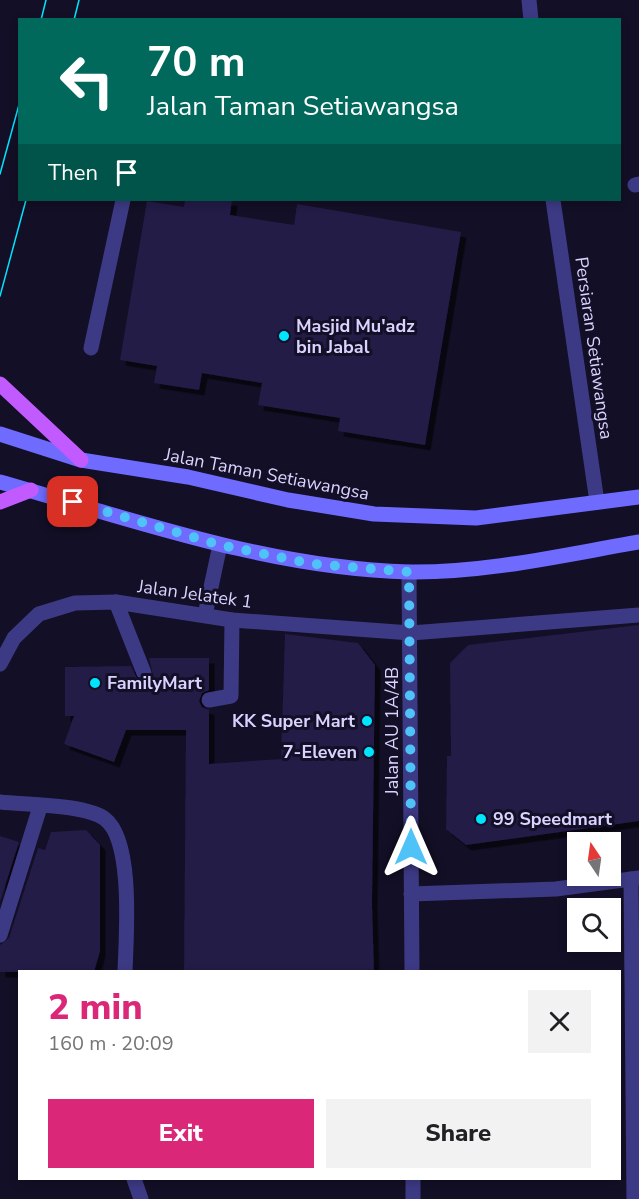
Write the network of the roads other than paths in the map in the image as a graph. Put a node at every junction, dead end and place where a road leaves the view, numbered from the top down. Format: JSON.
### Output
{"nodes":[{"id":1,"x":529,"y":0,"type":"edge"},
{"id":2,"x":531,"y":18,"type":"edge"},
{"id":3,"x":123,"y":201,"type":"edge"},
{"id":4,"x":553,"y":201,"type":"edge"},
{"id":5,"x":91,"y":348,"type":"dead end"},
{"id":6,"x":0,"y":384,"type":"edge"},
{"id":7,"x":0,"y":434,"type":"edge"},
{"id":8,"x":81,"y":460,"type":"junction"},
{"id":9,"x":0,"y":482,"type":"edge"},
{"id":10,"x":31,"y":490,"type":"junction"},
{"id":11,"x":639,"y":497,"type":"edge"},
{"id":12,"x":0,"y":501,"type":"edge"},
{"id":13,"x":597,"y":502,"type":"junction"},
{"id":14,"x":639,"y":542,"type":"edge"},
{"id":15,"x":220,"y":545,"type":"junction"},
{"id":16,"x":409,"y":572,"type":"junction"},
{"id":17,"x":116,"y":602,"type":"junction"},
{"id":18,"x":205,"y":615,"type":"junction"},
{"id":19,"x":639,"y":615,"type":"edge"},
{"id":20,"x":232,"y":620,"type":"junction"},
{"id":21,"x":411,"y":633,"type":"junction"},
{"id":22,"x":0,"y":664,"type":"edge"},
{"id":23,"x":144,"y":672,"type":"dead end"},
{"id":24,"x":209,"y":700,"type":"dead end"},
{"id":25,"x":0,"y":802,"type":"edge"},
{"id":26,"x":40,"y":807,"type":"junction"},
{"id":27,"x":635,"y":879,"type":"edge"},
{"id":28,"x":411,"y":894,"type":"junction"},
{"id":29,"x":0,"y":935,"type":"edge"},
{"id":30,"x":125,"y":970,"type":"edge"},
{"id":31,"x":412,"y":970,"type":"edge"},
{"id":32,"x":134,"y":1180,"type":"edge"},
{"id":33,"x":413,"y":1180,"type":"edge"},
{"id":34,"x":141,"y":1199,"type":"edge"},
{"id":35,"x":413,"y":1199,"type":"edge"},
{"id":36,"x":634,"y":1199,"type":"edge"}],
"edges":[{"from":1,"to":2,"type":"street"},
{"from":3,"to":5,"type":"street"},
{"from":4,"to":13,"type":"street","name":"Persiaran Setiawangsa"},
{"from":6,"to":8,"type":"main road"},
{"from":7,"to":8,"type":"main road","name":"Jalan Taman Setiawangsa"},
{"from":8,"to":13,"type":"main road","name":"Jalan Taman Setiawangsa"},
{"from":9,"to":10,"type":"main road"},
{"from":10,"to":12,"type":"main road"},
{"from":10,"to":15,"type":"main road"},
{"from":11,"to":13,"type":"main road","name":"Jalan Taman Setiawangsa"},
{"from":14,"to":16,"type":"main road"},
{"from":15,"to":16,"type":"main road"},
{"from":15,"to":18,"type":"street"},
{"from":16,"to":21,"type":"street","name":"Jalan AU 1A/4B"},
{"from":17,"to":18,"type":"street","name":"Jalan Jelatek 1"},
{"from":17,"to":22,"type":"street","name":"Jalan Jelatek 1"},
{"from":17,"to":23,"type":"street"},
{"from":18,"to":20,"type":"street","name":"Jalan Jelatek 1"},
{"from":19,"to":21,"type":"street"},
{"from":20,"to":21,"type":"street","name":"Jalan Jelatek 1"},
{"from":20,"to":24,"type":"street"},
{"from":21,"to":28,"type":"street","name":"Jalan AU 1A/4B"},
{"from":25,"to":26,"type":"street"},
{"from":26,"to":29,"type":"street"},
{"from":26,"to":30,"type":"street"},
{"from":27,"to":28,"type":"street"},
{"from":27,"to":36,"type":"street"},
{"from":28,"to":31,"type":"street","name":"Jalan AU 1A/4B"},
{"from":32,"to":34,"type":"street"},
{"from":33,"to":35,"type":"street"}]}
